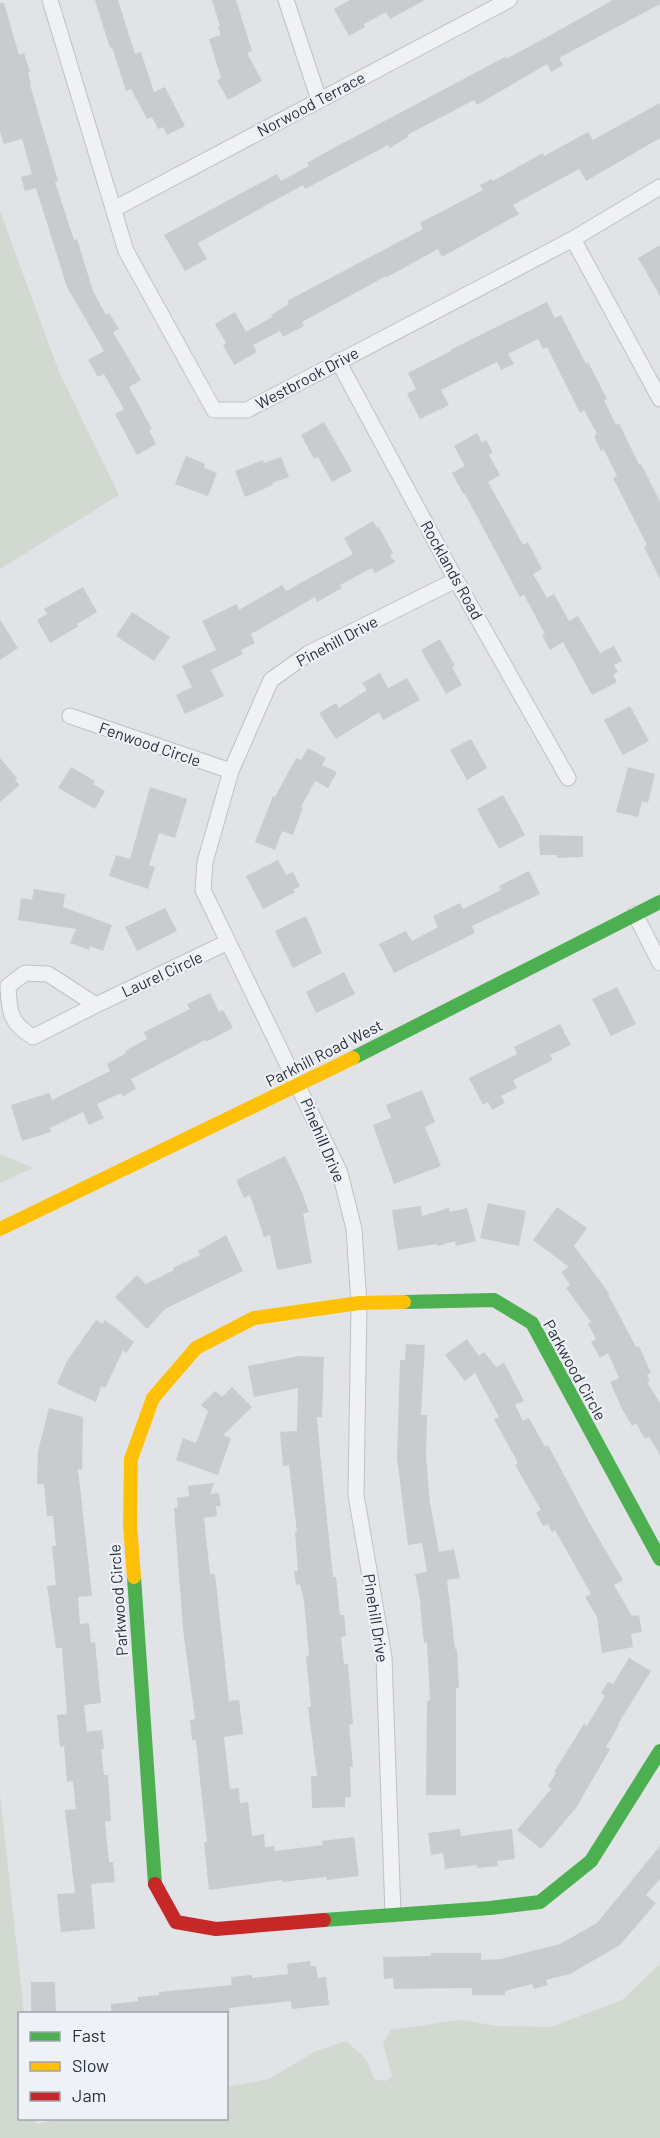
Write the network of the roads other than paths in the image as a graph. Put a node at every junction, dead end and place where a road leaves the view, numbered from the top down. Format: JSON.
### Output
{"nodes":[{"id":1,"x":50,"y":0,"type":"edge"},
{"id":2,"x":286,"y":0,"type":"edge"},
{"id":3,"x":508,"y":0,"type":"edge"},
{"id":4,"x":318,"y":100,"type":"junction"},
{"id":5,"x":660,"y":187,"type":"edge"},
{"id":6,"x":114,"y":209,"type":"junction"},
{"id":7,"x":573,"y":239,"type":"junction"},
{"id":8,"x":338,"y":361,"type":"junction"},
{"id":9,"x":660,"y":399,"type":"edge"},
{"id":10,"x":456,"y":580,"type":"junction"},
{"id":11,"x":70,"y":716,"type":"dead end"},
{"id":12,"x":231,"y":771,"type":"junction"},
{"id":13,"x":568,"y":778,"type":"dead end"},
{"id":14,"x":660,"y":902,"type":"edge"},
{"id":15,"x":635,"y":914,"type":"junction"},
{"id":16,"x":228,"y":942,"type":"junction"},
{"id":17,"x":660,"y":963,"type":"edge"},
{"id":18,"x":96,"y":1005,"type":"junction"},
{"id":19,"x":299,"y":1085,"type":"junction"},
{"id":20,"x":0,"y":1230,"type":"edge"},
{"id":21,"x":359,"y":1303,"type":"junction"},
{"id":22,"x":660,"y":1559,"type":"edge"},
{"id":23,"x":660,"y":1751,"type":"edge"},
{"id":24,"x":393,"y":1914,"type":"junction"}],
"edges":[{"from":1,"to":6,"type":"street","name":"Westbrook Drive"},
{"from":2,"to":4,"type":"street"},
{"from":3,"to":4,"type":"street","name":"Norwood Terrace"},
{"from":4,"to":6,"type":"street","name":"Norwood Terrace"},
{"from":5,"to":7,"type":"street","name":"Westbrook Drive"},
{"from":6,"to":8,"type":"street","name":"Westbrook Drive"},
{"from":7,"to":8,"type":"street","name":"Westbrook Drive"},
{"from":7,"to":9,"type":"street"},
{"from":8,"to":10,"type":"street","name":"Rocklands Road"},
{"from":10,"to":12,"type":"street","name":"Pinehill Drive"},
{"from":10,"to":13,"type":"street","name":"Rocklands Road"},
{"from":11,"to":12,"type":"street","name":"Fenwood Circle"},
{"from":12,"to":16,"type":"street","name":"Pinehill Drive"},
{"from":14,"to":15,"type":"street","name":"Parkhill Road West"},
{"from":15,"to":17,"type":"street"},
{"from":15,"to":19,"type":"street","name":"Parkhill Road West"},
{"from":16,"to":18,"type":"street","name":"Laurel Circle"},
{"from":16,"to":19,"type":"street","name":"Pinehill Drive"},
{"from":18,"to":18,"type":"street","name":"Laurel Circle"},
{"from":19,"to":20,"type":"street","name":"Parkhill Road West"},
{"from":19,"to":21,"type":"street","name":"Pinehill Drive"},
{"from":21,"to":22,"type":"street","name":"Parkwood Circle"},
{"from":21,"to":24,"type":"street","name":"Pinehill Drive"},
{"from":21,"to":24,"type":"street","name":"Parkwood Circle"},
{"from":23,"to":24,"type":"street","name":"Parkwood Circle"}]}
